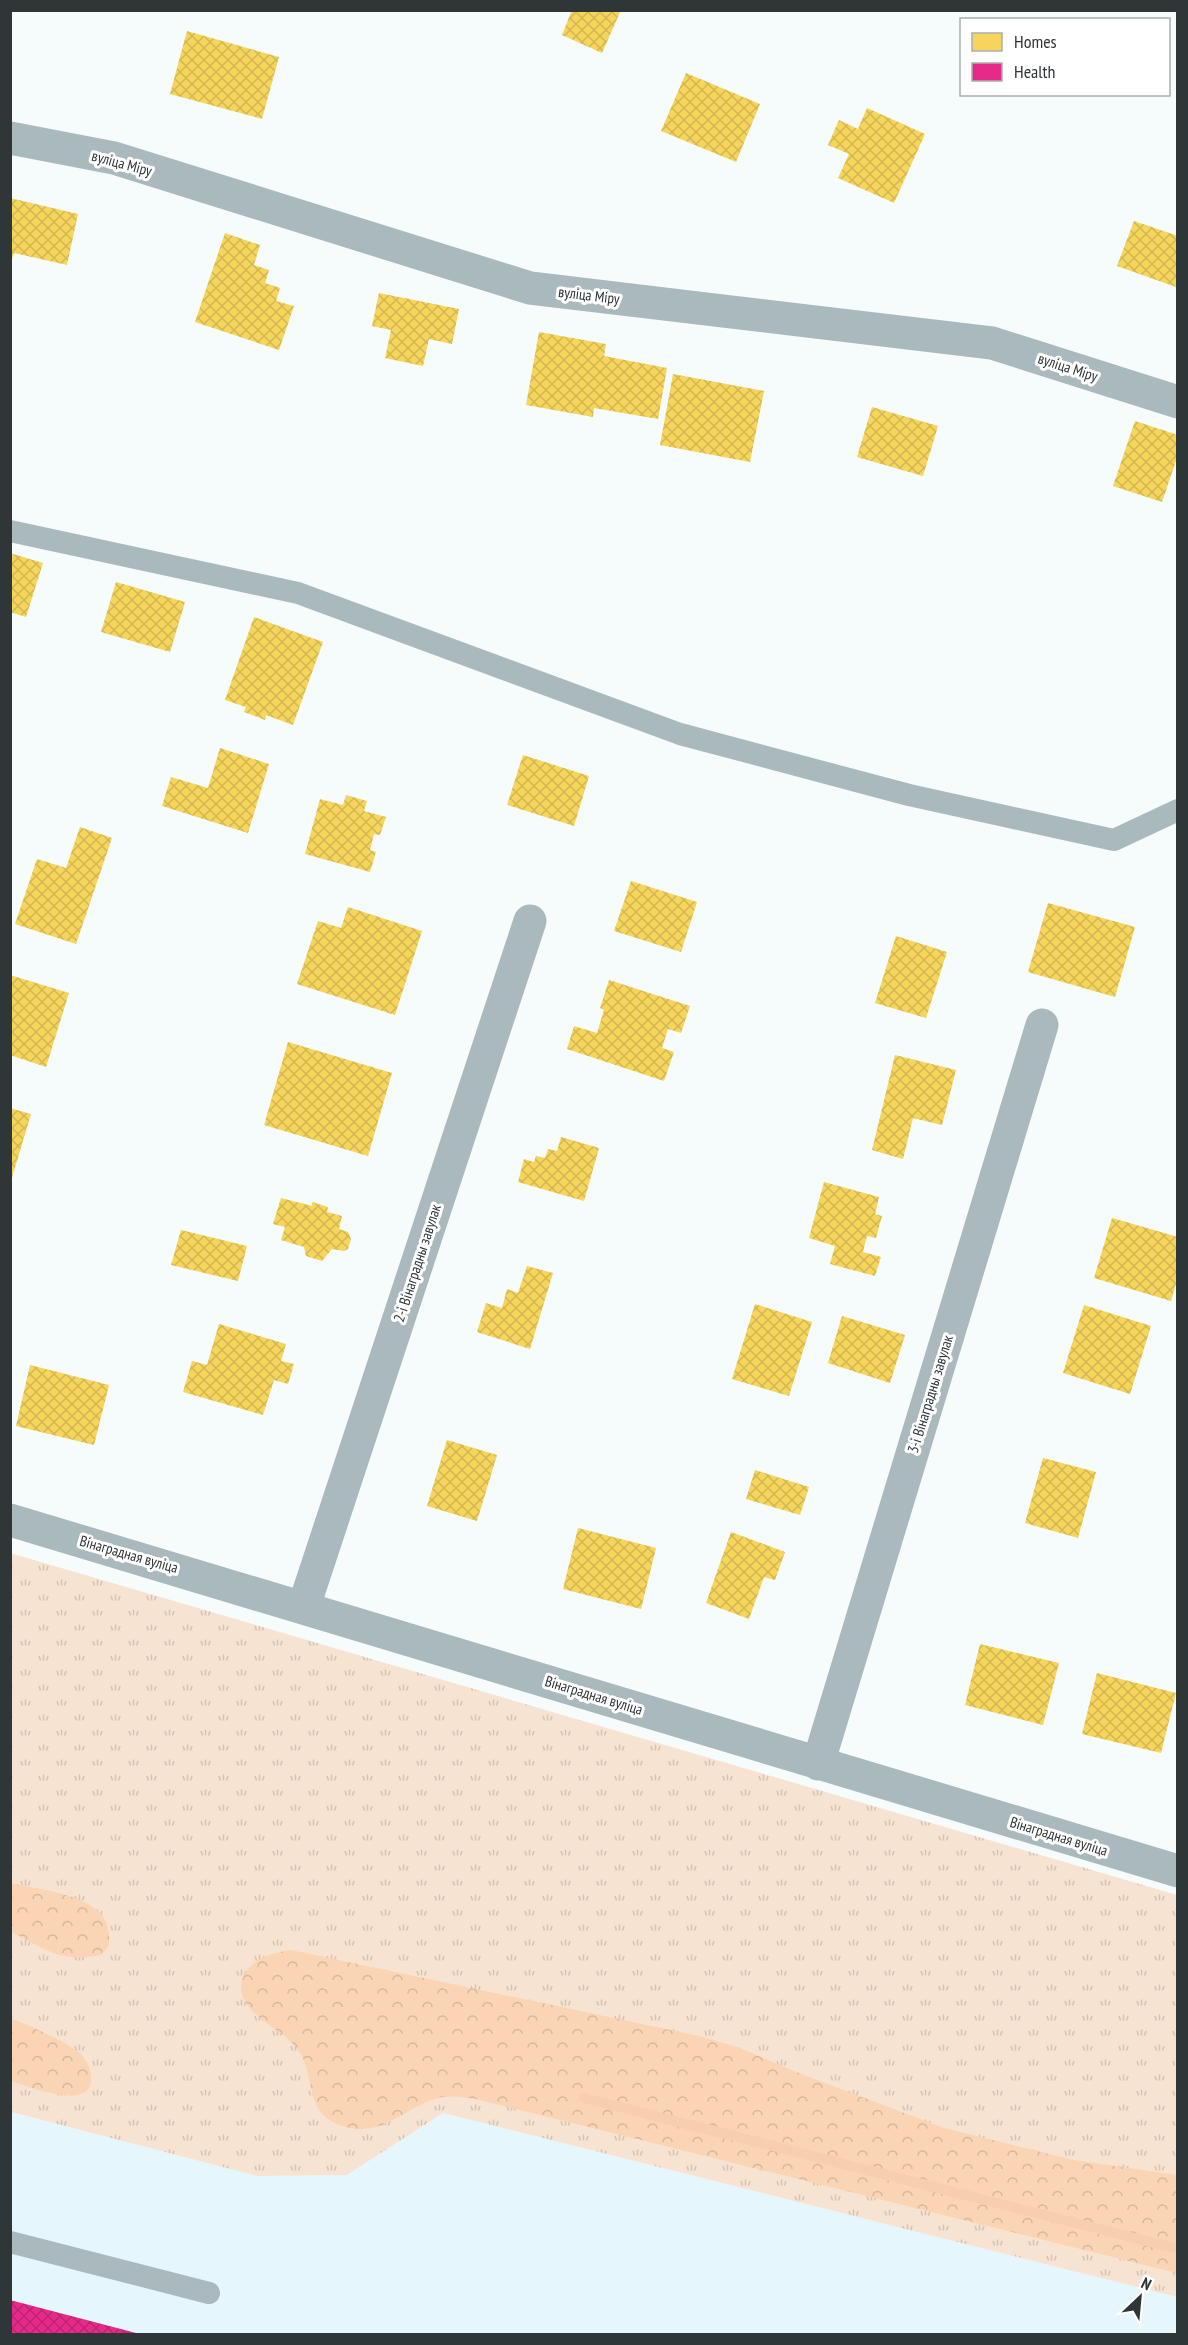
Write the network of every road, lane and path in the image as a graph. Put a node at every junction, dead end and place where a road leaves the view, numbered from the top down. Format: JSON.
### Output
{"nodes":[{"id":1,"x":10,"y":138,"type":"edge"},
{"id":2,"x":1178,"y":402,"type":"edge"},
{"id":3,"x":10,"y":531,"type":"edge"},
{"id":4,"x":1178,"y":810,"type":"edge"},
{"id":5,"x":530,"y":921,"type":"dead end"},
{"id":6,"x":1042,"y":1025,"type":"dead end"},
{"id":7,"x":10,"y":1520,"type":"edge"},
{"id":8,"x":304,"y":1606,"type":"junction"},
{"id":9,"x":818,"y":1764,"type":"junction"},
{"id":10,"x":1178,"y":1871,"type":"edge"},
{"id":11,"x":10,"y":2242,"type":"edge"},
{"id":12,"x":209,"y":2293,"type":"dead end"}],
"edges":[{"from":1,"to":2,"type":"street","name":"вуліца Міру"},
{"from":3,"to":4,"type":"lane"},
{"from":5,"to":8,"type":"street","name":"2-і Вінаградны завулак"},
{"from":6,"to":9,"type":"street","name":"3-і Вінаградны завулак"},
{"from":7,"to":8,"type":"street","name":"Вінаградная вуліца"},
{"from":8,"to":9,"type":"street","name":"Вінаградная вуліца"},
{"from":9,"to":10,"type":"street","name":"Вінаградная вуліца"},
{"from":11,"to":12,"type":"lane"}]}
